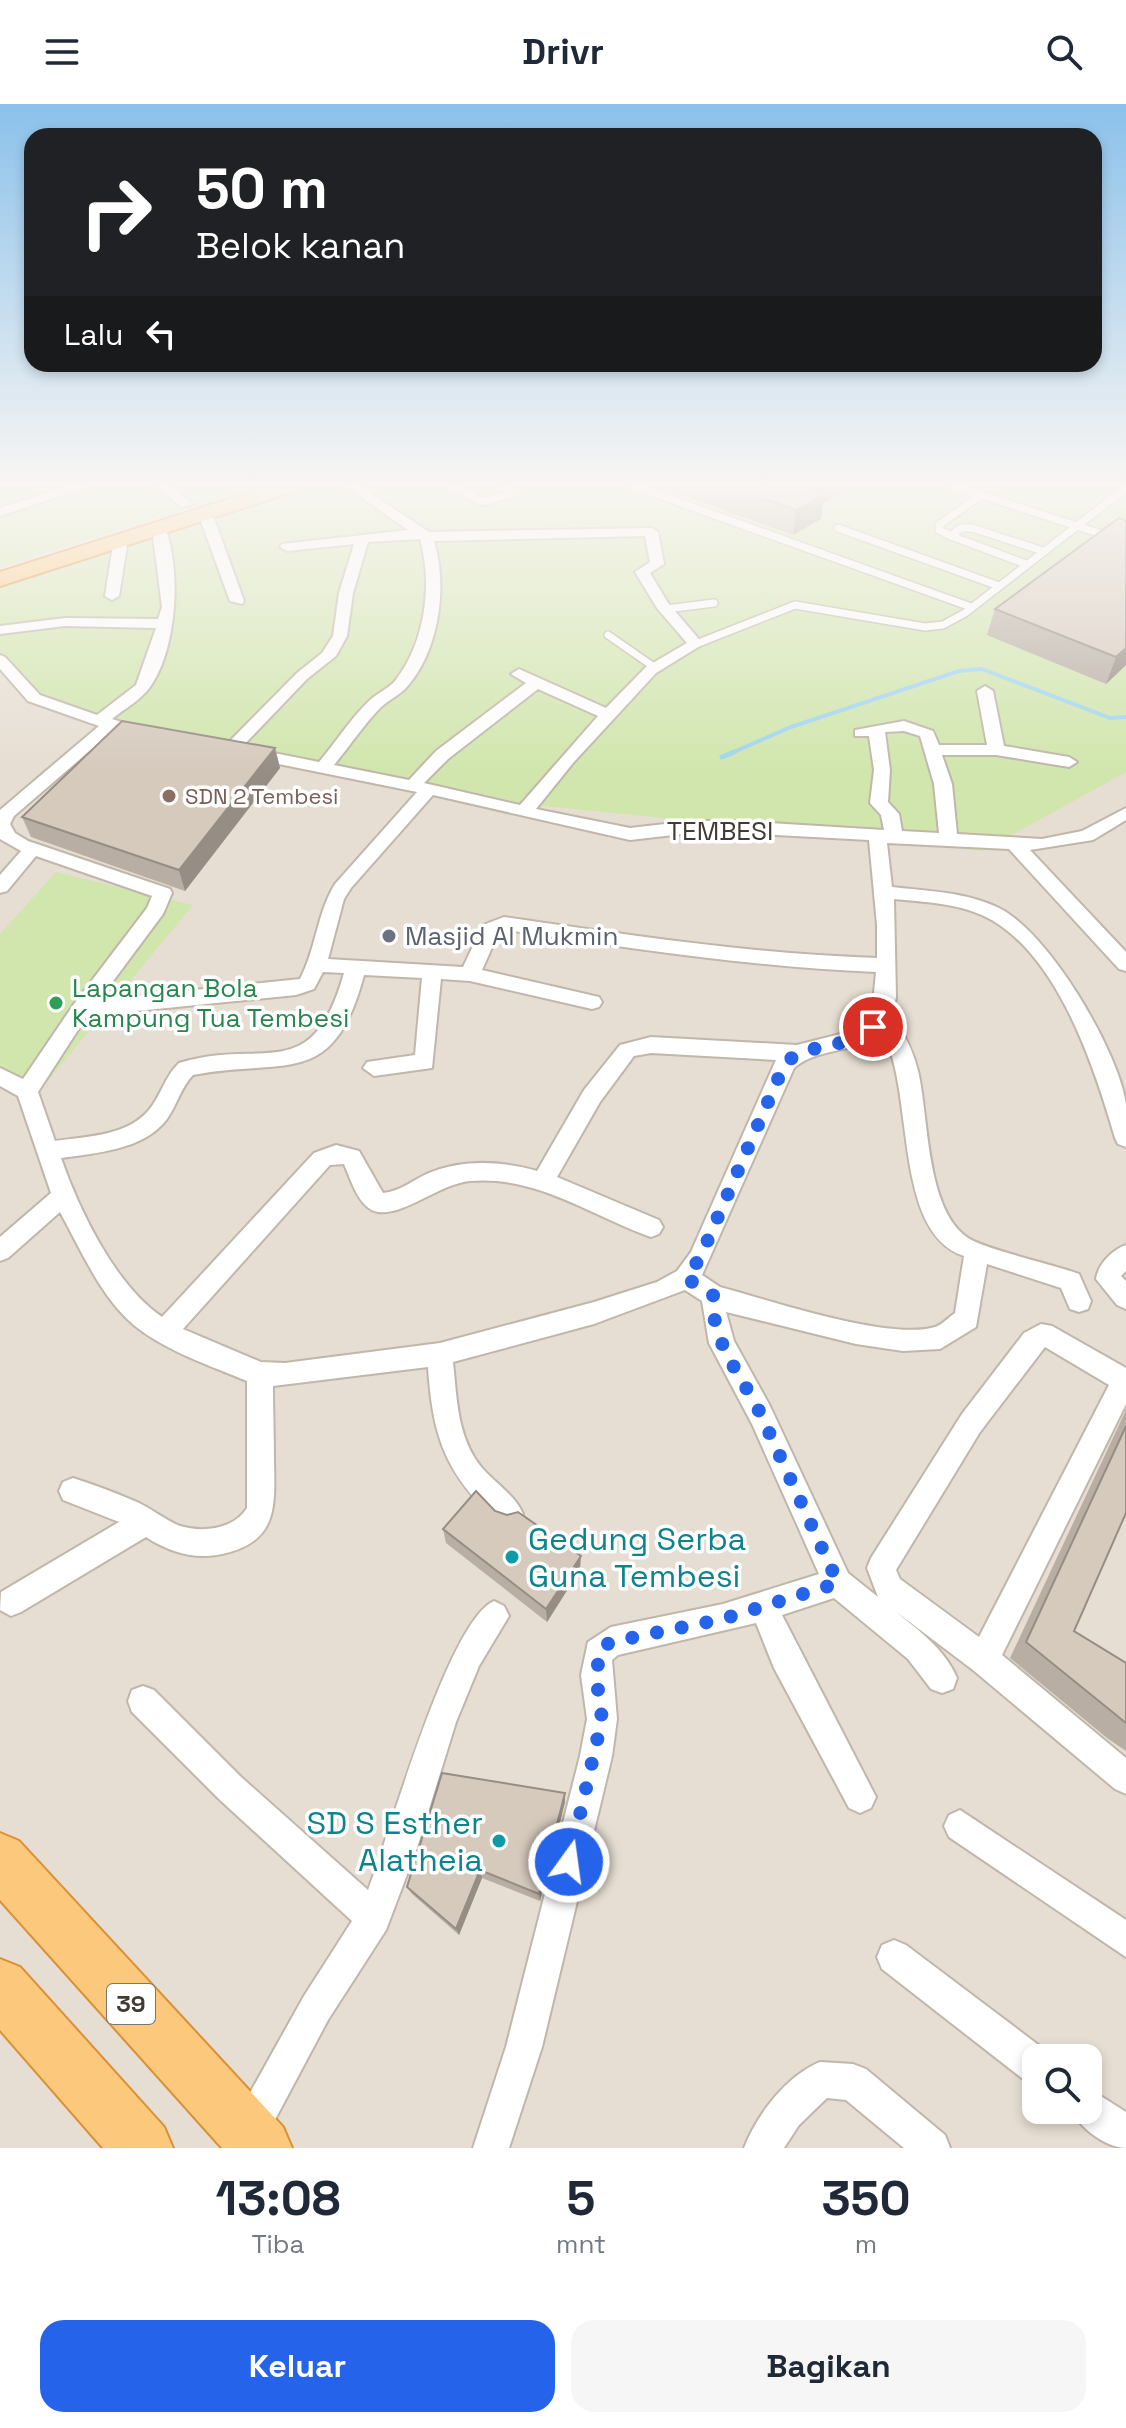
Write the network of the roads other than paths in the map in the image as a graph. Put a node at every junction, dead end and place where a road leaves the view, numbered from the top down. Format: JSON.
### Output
{"nodes":[{"id":1,"x":114,"y":581,"type":"edge"},
{"id":2,"x":167,"y":581,"type":"edge"},
{"id":3,"x":228,"y":581,"type":"edge"},
{"id":4,"x":349,"y":581,"type":"edge"},
{"id":5,"x":431,"y":581,"type":"edge"},
{"id":6,"x":648,"y":581,"type":"edge"},
{"id":7,"x":900,"y":581,"type":"edge"},
{"id":8,"x":986,"y":581,"type":"edge"},
{"id":9,"x":1005,"y":581,"type":"edge"},
{"id":10,"x":999,"y":586,"type":"junction"},
{"id":11,"x":112,"y":596,"type":"dead end"},
{"id":12,"x":237,"y":601,"type":"dead end"},
{"id":13,"x":714,"y":603,"type":"dead end"},
{"id":14,"x":971,"y":607,"type":"junction"},
{"id":15,"x":666,"y":609,"type":"junction"},
{"id":16,"x":163,"y":624,"type":"junction"},
{"id":17,"x":0,"y":630,"type":"edge"},
{"id":18,"x":608,"y":635,"type":"dead end"},
{"id":19,"x":696,"y":644,"type":"junction"},
{"id":20,"x":0,"y":660,"type":"edge"},
{"id":21,"x":654,"y":667,"type":"junction"},
{"id":22,"x":519,"y":674,"type":"dead end"},
{"id":23,"x":7,"y":683,"type":"edge"},
{"id":24,"x":536,"y":683,"type":"junction"},
{"id":25,"x":985,"y":691,"type":"dead end"},
{"id":26,"x":609,"y":715,"type":"junction"},
{"id":27,"x":105,"y":723,"type":"junction"},
{"id":28,"x":156,"y":735,"type":"edge"},
{"id":29,"x":935,"y":750,"type":"junction"},
{"id":30,"x":996,"y":750,"type":"junction"},
{"id":31,"x":1069,"y":762,"type":"dead end"},
{"id":32,"x":324,"y":767,"type":"junction"},
{"id":33,"x":421,"y":787,"type":"junction"},
{"id":34,"x":524,"y":812,"type":"junction"},
{"id":35,"x":1126,"y":813,"type":"edge"},
{"id":36,"x":886,"y":838,"type":"junction"},
{"id":37,"x":949,"y":841,"type":"junction"},
{"id":38,"x":1016,"y":846,"type":"junction"},
{"id":39,"x":32,"y":849,"type":"junction"},
{"id":40,"x":0,"y":887,"type":"edge"},
{"id":41,"x":886,"y":892,"type":"junction"},
{"id":42,"x":1126,"y":937,"type":"edge"},
{"id":43,"x":1106,"y":943,"type":"junction"},
{"id":44,"x":1126,"y":964,"type":"edge"},
{"id":45,"x":317,"y":965,"type":"junction"},
{"id":46,"x":886,"y":965,"type":"junction"},
{"id":47,"x":356,"y":967,"type":"junction"},
{"id":48,"x":432,"y":971,"type":"junction"},
{"id":49,"x":470,"y":974,"type":"junction"},
{"id":50,"x":592,"y":1002,"type":"dead end"},
{"id":51,"x":81,"y":1009,"type":"junction"},
{"id":52,"x":882,"y":1016,"type":"junction"},
{"id":53,"x":797,"y":1053,"type":"junction"},
{"id":54,"x":374,"y":1068,"type":"dead end"},
{"id":55,"x":0,"y":1076,"type":"edge"},
{"id":56,"x":27,"y":1091,"type":"junction"},
{"id":57,"x":1126,"y":1138,"type":"edge"},
{"id":58,"x":48,"y":1151,"type":"junction"},
{"id":59,"x":543,"y":1181,"type":"junction"},
{"id":60,"x":63,"y":1196,"type":"junction"},
{"id":61,"x":651,"y":1227,"type":"dead end"},
{"id":62,"x":977,"y":1250,"type":"junction"},
{"id":63,"x":0,"y":1251,"type":"edge"},
{"id":64,"x":1126,"y":1255,"type":"edge"},
{"id":65,"x":686,"y":1278,"type":"junction"},
{"id":66,"x":714,"y":1296,"type":"junction"},
{"id":67,"x":1126,"y":1298,"type":"edge"},
{"id":68,"x":1079,"y":1301,"type":"dead end"},
{"id":69,"x":164,"y":1332,"type":"junction"},
{"id":70,"x":440,"y":1354,"type":"junction"},
{"id":71,"x":260,"y":1374,"type":"junction"},
{"id":72,"x":1125,"y":1382,"type":"edge"},
{"id":73,"x":73,"y":1491,"type":"dead end"},
{"id":74,"x":509,"y":1514,"type":"edge"},
{"id":75,"x":146,"y":1521,"type":"junction"},
{"id":76,"x":838,"y":1583,"type":"junction"},
{"id":77,"x":11,"y":1602,"type":"dead end"},
{"id":78,"x":764,"y":1608,"type":"junction"},
{"id":79,"x":494,"y":1616,"type":"dead end"},
{"id":80,"x":984,"y":1659,"type":"junction"},
{"id":81,"x":942,"y":1678,"type":"dead end"},
{"id":82,"x":143,"y":1701,"type":"dead end"},
{"id":83,"x":1126,"y":1778,"type":"edge"},
{"id":84,"x":860,"y":1797,"type":"dead end"},
{"id":85,"x":960,"y":1826,"type":"dead end"},
{"id":86,"x":0,"y":1860,"type":"edge"},
{"id":87,"x":374,"y":1918,"type":"junction"},
{"id":88,"x":1126,"y":1940,"type":"edge"},
{"id":89,"x":894,"y":1957,"type":"dead end"},
{"id":90,"x":0,"y":1987,"type":"edge"},
{"id":91,"x":1022,"y":2055,"type":"edge"},
{"id":92,"x":1102,"y":2117,"type":"edge"},
{"id":93,"x":1126,"y":2135,"type":"edge"},
{"id":94,"x":255,"y":2140,"type":"edge"},
{"id":95,"x":143,"y":2148,"type":"edge"},
{"id":96,"x":491,"y":2148,"type":"edge"},
{"id":97,"x":762,"y":2148,"type":"edge"},
{"id":98,"x":932,"y":2148,"type":"edge"}],
"edges":[{"from":1,"to":11,"type":"street"},
{"from":2,"to":16,"type":"street"},
{"from":3,"to":12,"type":"street"},
{"from":4,"to":32,"type":"street","name":"TEMBESI"},
{"from":5,"to":32,"type":"street"},
{"from":6,"to":15,"type":"street"},
{"from":7,"to":14,"type":"lane"},
{"from":8,"to":10,"type":"lane"},
{"from":9,"to":10,"type":"lane"},
{"from":10,"to":14,"type":"lane"},
{"from":13,"to":15,"type":"lane"},
{"from":14,"to":19,"type":"lane"},
{"from":15,"to":19,"type":"street"},
{"from":16,"to":17,"type":"street"},
{"from":16,"to":27,"type":"street"},
{"from":18,"to":21,"type":"lane"},
{"from":19,"to":21,"type":"street"},
{"from":20,"to":23,"type":"street"},
{"from":21,"to":26,"type":"street"},
{"from":22,"to":24,"type":"street"},
{"from":23,"to":27,"type":"street"},
{"from":24,"to":26,"type":"street"},
{"from":24,"to":33,"type":"street"},
{"from":25,"to":30,"type":"street"},
{"from":26,"to":34,"type":"street"},
{"from":27,"to":28,"type":"street"},
{"from":27,"to":39,"type":"street"},
{"from":29,"to":30,"type":"street"},
{"from":29,"to":36,"type":"street"},
{"from":29,"to":37,"type":"street"},
{"from":30,"to":31,"type":"street"},
{"from":32,"to":33,"type":"street","name":"TEMBESI"},
{"from":33,"to":34,"type":"street","name":"TEMBESI"},
{"from":33,"to":45,"type":"street"},
{"from":34,"to":36,"type":"street","name":"TEMBESI"},
{"from":35,"to":38,"type":"street","name":"TEMBESI"},
{"from":36,"to":37,"type":"street","name":"TEMBESI"},
{"from":36,"to":41,"type":"street"},
{"from":37,"to":38,"type":"street","name":"TEMBESI"},
{"from":38,"to":43,"type":"street"},
{"from":39,"to":40,"type":"street"},
{"from":39,"to":51,"type":"street"},
{"from":41,"to":46,"type":"street"},
{"from":41,"to":57,"type":"street"},
{"from":42,"to":43,"type":"street"},
{"from":43,"to":44,"type":"street"},
{"from":45,"to":47,"type":"street"},
{"from":45,"to":51,"type":"street"},
{"from":46,"to":49,"type":"street"},
{"from":46,"to":52,"type":"street"},
{"from":47,"to":48,"type":"street"},
{"from":47,"to":58,"type":"street"},
{"from":48,"to":49,"type":"street"},
{"from":48,"to":54,"type":"street"},
{"from":49,"to":50,"type":"street"},
{"from":51,"to":56,"type":"street"},
{"from":52,"to":53,"type":"street"},
{"from":52,"to":62,"type":"street"},
{"from":53,"to":59,"type":"street"},
{"from":53,"to":65,"type":"street"},
{"from":55,"to":56,"type":"street"},
{"from":56,"to":58,"type":"street"},
{"from":58,"to":60,"type":"street"},
{"from":59,"to":61,"type":"street"},
{"from":59,"to":69,"type":"street"},
{"from":60,"to":63,"type":"street"},
{"from":60,"to":69,"type":"street"},
{"from":62,"to":66,"type":"street"},
{"from":62,"to":68,"type":"street"},
{"from":64,"to":67,"type":"street"},
{"from":65,"to":66,"type":"street"},
{"from":65,"to":70,"type":"street"},
{"from":66,"to":76,"type":"street"},
{"from":69,"to":71,"type":"street"},
{"from":70,"to":71,"type":"street"},
{"from":70,"to":74,"type":"street"},
{"from":71,"to":75,"type":"street"},
{"from":72,"to":80,"type":"street"},
{"from":72,"to":80,"type":"street"},
{"from":73,"to":75,"type":"street"},
{"from":75,"to":77,"type":"street"},
{"from":76,"to":78,"type":"street"},
{"from":76,"to":81,"type":"street"},
{"from":78,"to":84,"type":"street"},
{"from":78,"to":96,"type":"street"},
{"from":79,"to":87,"type":"street"},
{"from":80,"to":83,"type":"street"},
{"from":82,"to":87,"type":"street"},
{"from":85,"to":88,"type":"street"},
{"from":86,"to":94,"type":"highway","number":"39"},
{"from":87,"to":94,"type":"street"},
{"from":89,"to":91,"type":"street"},
{"from":90,"to":95,"type":"highway"},
{"from":92,"to":93,"type":"street"},
{"from":97,"to":98,"type":"street"}]}
